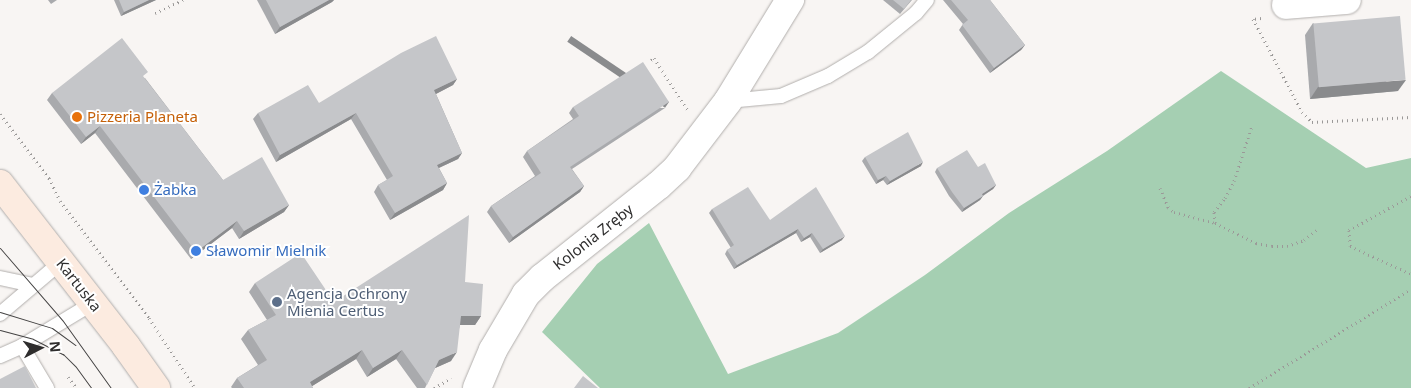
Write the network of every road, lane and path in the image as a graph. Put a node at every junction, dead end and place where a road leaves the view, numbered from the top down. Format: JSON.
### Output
{"nodes":[{"id":1,"x":183,"y":0,"type":"edge"},
{"id":2,"x":790,"y":0,"type":"edge"},
{"id":3,"x":926,"y":0,"type":"edge"},
{"id":4,"x":1347,"y":0,"type":"edge"},
{"id":5,"x":1286,"y":5,"type":"joint"},
{"id":6,"x":155,"y":12,"type":"dead end"},
{"id":7,"x":651,"y":60,"type":"dead end"},
{"id":8,"x":728,"y":100,"type":"junction"},
{"id":9,"x":0,"y":114,"type":"edge"},
{"id":10,"x":1411,"y":118,"type":"edge"},
{"id":11,"x":1252,"y":126,"type":"dead end"},
{"id":12,"x":704,"y":135,"type":"junction"},
{"id":13,"x":0,"y":184,"type":"edge"},
{"id":14,"x":1160,"y":188,"type":"dead end"},
{"id":15,"x":1411,"y":196,"type":"edge"},
{"id":16,"x":1215,"y":223,"type":"junction"},
{"id":17,"x":1317,"y":230,"type":"dead end"},
{"id":18,"x":61,"y":262,"type":"junction"},
{"id":19,"x":1411,"y":274,"type":"edge"},
{"id":20,"x":0,"y":278,"type":"edge"},
{"id":21,"x":33,"y":285,"type":"junction"},
{"id":22,"x":1411,"y":289,"type":"edge"},
{"id":23,"x":93,"y":303,"type":"junction"},
{"id":24,"x":0,"y":314,"type":"edge"},
{"id":25,"x":22,"y":346,"type":"junction"},
{"id":26,"x":0,"y":356,"type":"edge"},
{"id":27,"x":46,"y":388,"type":"edge"},
{"id":28,"x":156,"y":388,"type":"edge"},
{"id":29,"x":195,"y":388,"type":"edge"},
{"id":30,"x":478,"y":388,"type":"edge"},
{"id":31,"x":1249,"y":388,"type":"edge"}],
"edges":[{"from":1,"to":6,"type":"path"},
{"from":2,"to":8,"type":"street","name":"Kolonia Zręby"},
{"from":3,"to":8,"type":"lane"},
{"from":4,"to":5,"type":"street"},
{"from":5,"to":10,"type":"path"},
{"from":7,"to":12,"type":"path"},
{"from":8,"to":12,"type":"street","name":"Kolonia Zręby"},
{"from":9,"to":29,"type":"path"},
{"from":11,"to":16,"type":"path"},
{"from":12,"to":30,"type":"street","name":"Kolonia Zręby"},
{"from":13,"to":18,"type":"main road","name":"Kartuska"},
{"from":14,"to":16,"type":"path"},
{"from":15,"to":19,"type":"path"},
{"from":16,"to":17,"type":"path"},
{"from":18,"to":21,"type":"lane"},
{"from":18,"to":23,"type":"main road","name":"Kartuska"},
{"from":20,"to":21,"type":"lane"},
{"from":21,"to":24,"type":"lane"},
{"from":22,"to":31,"type":"path"},
{"from":23,"to":25,"type":"lane"},
{"from":23,"to":28,"type":"main road","name":"Kartuska"},
{"from":25,"to":26,"type":"lane"},
{"from":25,"to":27,"type":"lane"}]}
